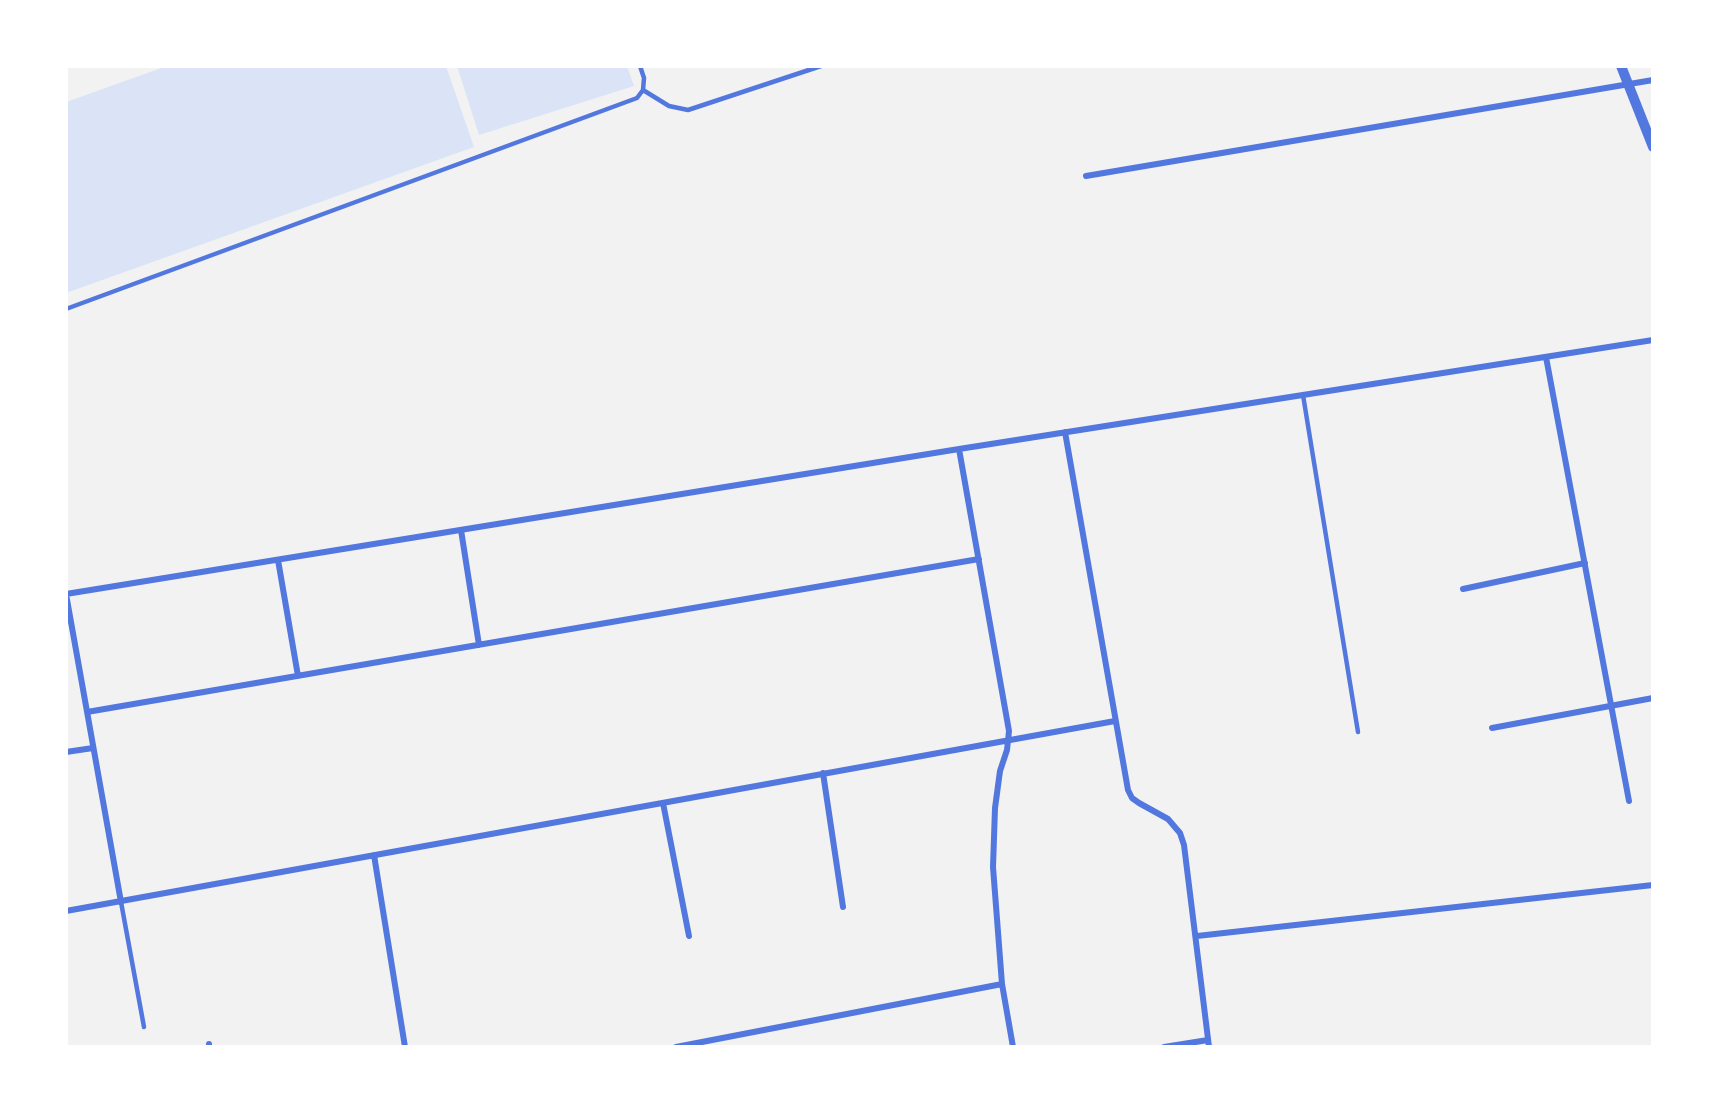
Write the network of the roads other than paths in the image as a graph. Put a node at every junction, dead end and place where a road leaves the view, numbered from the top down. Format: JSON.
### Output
{"nodes":[{"id":1,"x":640,"y":66,"type":"edge"},
{"id":2,"x":821,"y":66,"type":"edge"},
{"id":3,"x":1621,"y":66,"type":"edge"},
{"id":4,"x":1653,"y":80,"type":"edge"},
{"id":5,"x":1628,"y":84,"type":"junction"},
{"id":6,"x":644,"y":90,"type":"junction"},
{"id":7,"x":1653,"y":147,"type":"edge"},
{"id":8,"x":1086,"y":176,"type":"dead end"},
{"id":9,"x":66,"y":309,"type":"edge"},
{"id":10,"x":1653,"y":340,"type":"edge"},
{"id":11,"x":1546,"y":357,"type":"junction"},
{"id":12,"x":1304,"y":395,"type":"junction"},
{"id":13,"x":1065,"y":432,"type":"junction"},
{"id":14,"x":959,"y":449,"type":"junction"},
{"id":15,"x":461,"y":530,"type":"junction"},
{"id":16,"x":979,"y":559,"type":"junction"},
{"id":17,"x":278,"y":560,"type":"junction"},
{"id":18,"x":1585,"y":563,"type":"junction"},
{"id":19,"x":1463,"y":589,"type":"dead end"},
{"id":20,"x":66,"y":594,"type":"edge"},
{"id":21,"x":479,"y":645,"type":"junction"},
{"id":22,"x":298,"y":676,"type":"junction"},
{"id":23,"x":1653,"y":698,"type":"edge"},
{"id":24,"x":1611,"y":705,"type":"junction"},
{"id":25,"x":87,"y":712,"type":"junction"},
{"id":26,"x":1115,"y":721,"type":"junction"},
{"id":27,"x":1492,"y":728,"type":"dead end"},
{"id":28,"x":1358,"y":732,"type":"dead end"},
{"id":29,"x":1008,"y":740,"type":"junction"},
{"id":30,"x":93,"y":748,"type":"junction"},
{"id":31,"x":66,"y":752,"type":"edge"},
{"id":32,"x":823,"y":773,"type":"junction"},
{"id":33,"x":1629,"y":801,"type":"dead end"},
{"id":34,"x":663,"y":802,"type":"junction"},
{"id":35,"x":374,"y":855,"type":"junction"},
{"id":36,"x":1653,"y":885,"type":"edge"},
{"id":37,"x":121,"y":902,"type":"junction"},
{"id":38,"x":843,"y":907,"type":"dead end"},
{"id":39,"x":66,"y":911,"type":"edge"},
{"id":40,"x":689,"y":936,"type":"dead end"},
{"id":41,"x":1197,"y":936,"type":"junction"},
{"id":42,"x":1002,"y":984,"type":"junction"},
{"id":43,"x":144,"y":1027,"type":"dead end"},
{"id":44,"x":1209,"y":1044,"type":"edge"},
{"id":45,"x":405,"y":1047,"type":"edge"},
{"id":46,"x":676,"y":1047,"type":"edge"},
{"id":47,"x":1013,"y":1047,"type":"edge"},
{"id":48,"x":1164,"y":1047,"type":"edge"}],
"edges":[{"from":1,"to":6,"type":"lane"},
{"from":2,"to":6,"type":"lane"},
{"from":3,"to":5,"type":"street"},
{"from":4,"to":5,"type":"street"},
{"from":5,"to":7,"type":"street"},
{"from":5,"to":8,"type":"street"},
{"from":6,"to":9,"type":"lane"},
{"from":10,"to":11,"type":"street"},
{"from":11,"to":12,"type":"street"},
{"from":11,"to":18,"type":"street"},
{"from":12,"to":13,"type":"street"},
{"from":12,"to":28,"type":"lane"},
{"from":13,"to":14,"type":"street"},
{"from":13,"to":26,"type":"street"},
{"from":14,"to":15,"type":"street"},
{"from":14,"to":16,"type":"street"},
{"from":15,"to":17,"type":"street"},
{"from":15,"to":21,"type":"street"},
{"from":16,"to":21,"type":"street"},
{"from":16,"to":29,"type":"street"},
{"from":17,"to":20,"type":"street"},
{"from":17,"to":22,"type":"street"},
{"from":18,"to":19,"type":"street"},
{"from":18,"to":24,"type":"street"},
{"from":20,"to":25,"type":"street"},
{"from":21,"to":22,"type":"street"},
{"from":22,"to":25,"type":"street"},
{"from":23,"to":24,"type":"street"},
{"from":24,"to":27,"type":"street"},
{"from":24,"to":33,"type":"street"},
{"from":25,"to":30,"type":"street"},
{"from":26,"to":29,"type":"street"},
{"from":26,"to":41,"type":"street"},
{"from":29,"to":32,"type":"street"},
{"from":29,"to":42,"type":"street"},
{"from":30,"to":31,"type":"street"},
{"from":30,"to":37,"type":"street"},
{"from":32,"to":34,"type":"street"},
{"from":32,"to":38,"type":"street"},
{"from":34,"to":35,"type":"street"},
{"from":34,"to":40,"type":"street"},
{"from":35,"to":37,"type":"street"},
{"from":35,"to":45,"type":"street"},
{"from":36,"to":41,"type":"street"},
{"from":37,"to":39,"type":"street"},
{"from":37,"to":43,"type":"lane"},
{"from":41,"to":44,"type":"street"},
{"from":42,"to":46,"type":"street"},
{"from":42,"to":47,"type":"street"},
{"from":44,"to":48,"type":"street"}]}
